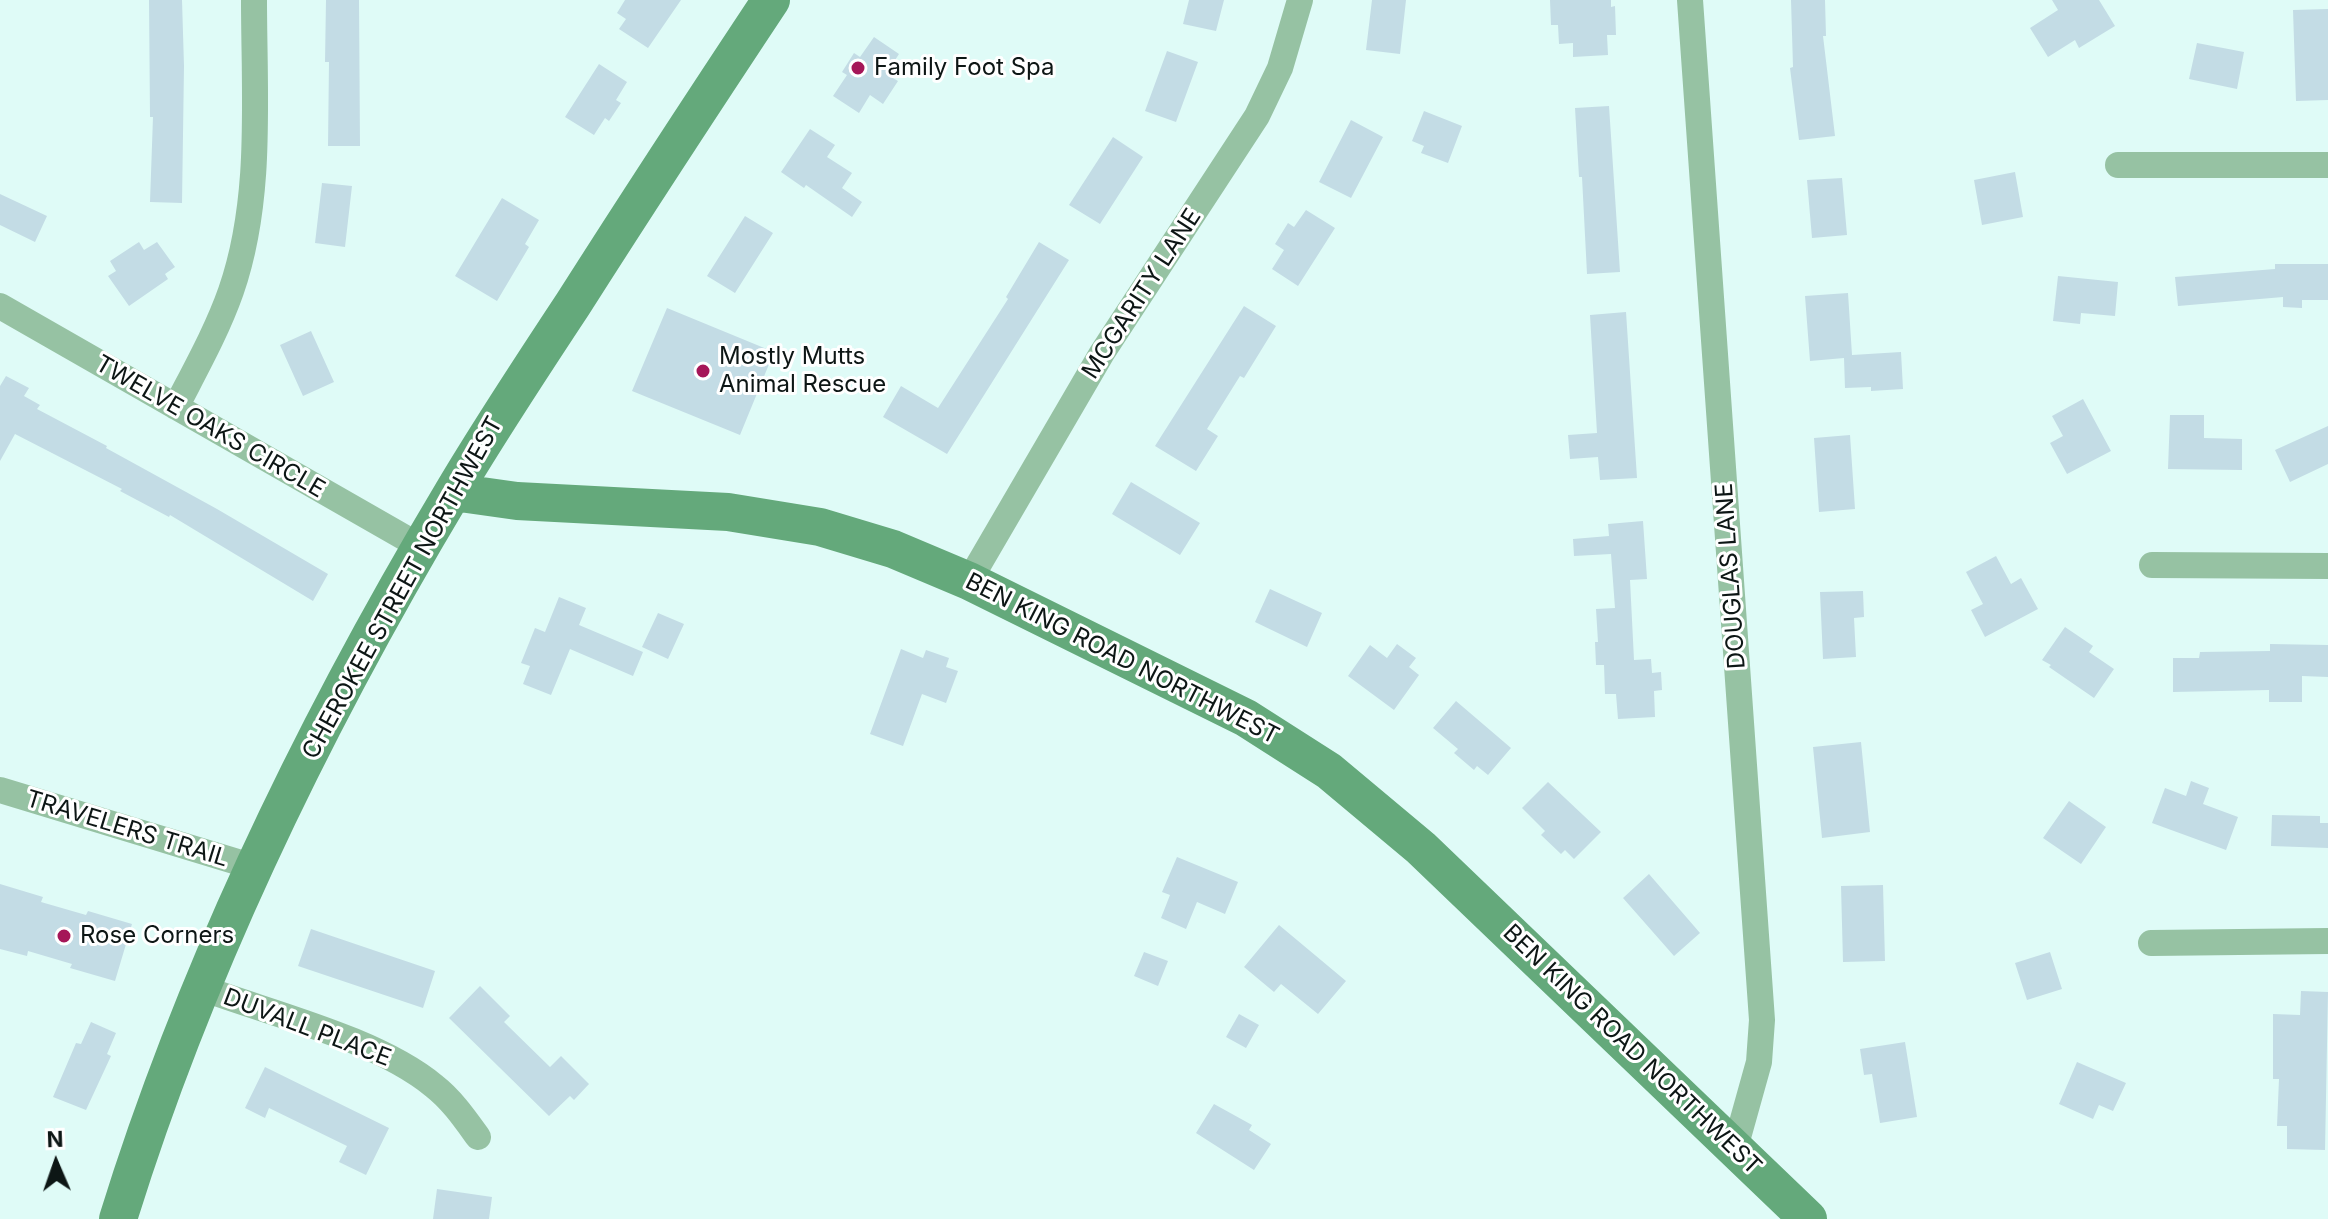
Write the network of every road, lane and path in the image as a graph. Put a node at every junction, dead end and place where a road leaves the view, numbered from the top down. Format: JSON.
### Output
{"nodes":[{"id":1,"x":254,"y":0,"type":"edge"},
{"id":2,"x":771,"y":0,"type":"edge"},
{"id":3,"x":1300,"y":0,"type":"edge"},
{"id":4,"x":1690,"y":0,"type":"edge"},
{"id":5,"x":2118,"y":165,"type":"dead end"},
{"id":6,"x":2328,"y":165,"type":"edge"},
{"id":7,"x":0,"y":306,"type":"edge"},
{"id":8,"x":176,"y":407,"type":"junction"},
{"id":9,"x":453,"y":492,"type":"junction"},
{"id":10,"x":421,"y":547,"type":"junction"},
{"id":11,"x":2152,"y":565,"type":"dead end"},
{"id":12,"x":2328,"y":566,"type":"edge"},
{"id":13,"x":969,"y":581,"type":"junction"},
{"id":14,"x":0,"y":790,"type":"edge"},
{"id":15,"x":254,"y":867,"type":"junction"},
{"id":16,"x":2328,"y":941,"type":"edge"},
{"id":17,"x":2151,"y":943,"type":"dead end"},
{"id":18,"x":202,"y":988,"type":"junction"},
{"id":19,"x":478,"y":1137,"type":"dead end"},
{"id":20,"x":1735,"y":1148,"type":"junction"},
{"id":21,"x":118,"y":1219,"type":"edge"},
{"id":22,"x":1808,"y":1219,"type":"edge"}],
"edges":[{"from":1,"to":8,"type":"street"},
{"from":2,"to":9,"type":"street","name":"CHEROKEE STREET NORTHWEST"},
{"from":3,"to":13,"type":"street","name":"MCGARITY LANE"},
{"from":4,"to":20,"type":"street","name":"DOUGLAS LANE"},
{"from":5,"to":6,"type":"street"},
{"from":7,"to":8,"type":"street","name":"TWELVE OAKS CIRCLE"},
{"from":8,"to":10,"type":"street","name":"TWELVE OAKS CIRCLE"},
{"from":9,"to":10,"type":"street","name":"CHEROKEE STREET NORTHWEST"},
{"from":9,"to":13,"type":"street","name":"BEN KING ROAD NORTHWEST"},
{"from":10,"to":15,"type":"street","name":"CHEROKEE STREET NORTHWEST"},
{"from":11,"to":12,"type":"street"},
{"from":13,"to":20,"type":"street","name":"BEN KING ROAD NORTHWEST"},
{"from":14,"to":15,"type":"street","name":"TRAVELERS TRAIL"},
{"from":15,"to":18,"type":"street","name":"CHEROKEE STREET NORTHWEST"},
{"from":16,"to":17,"type":"street"},
{"from":18,"to":19,"type":"street","name":"DUVALL PLACE"},
{"from":18,"to":21,"type":"street","name":"CHEROKEE STREET NORTHWEST"},
{"from":20,"to":22,"type":"street","name":"BEN KING ROAD NORTHWEST"}]}
